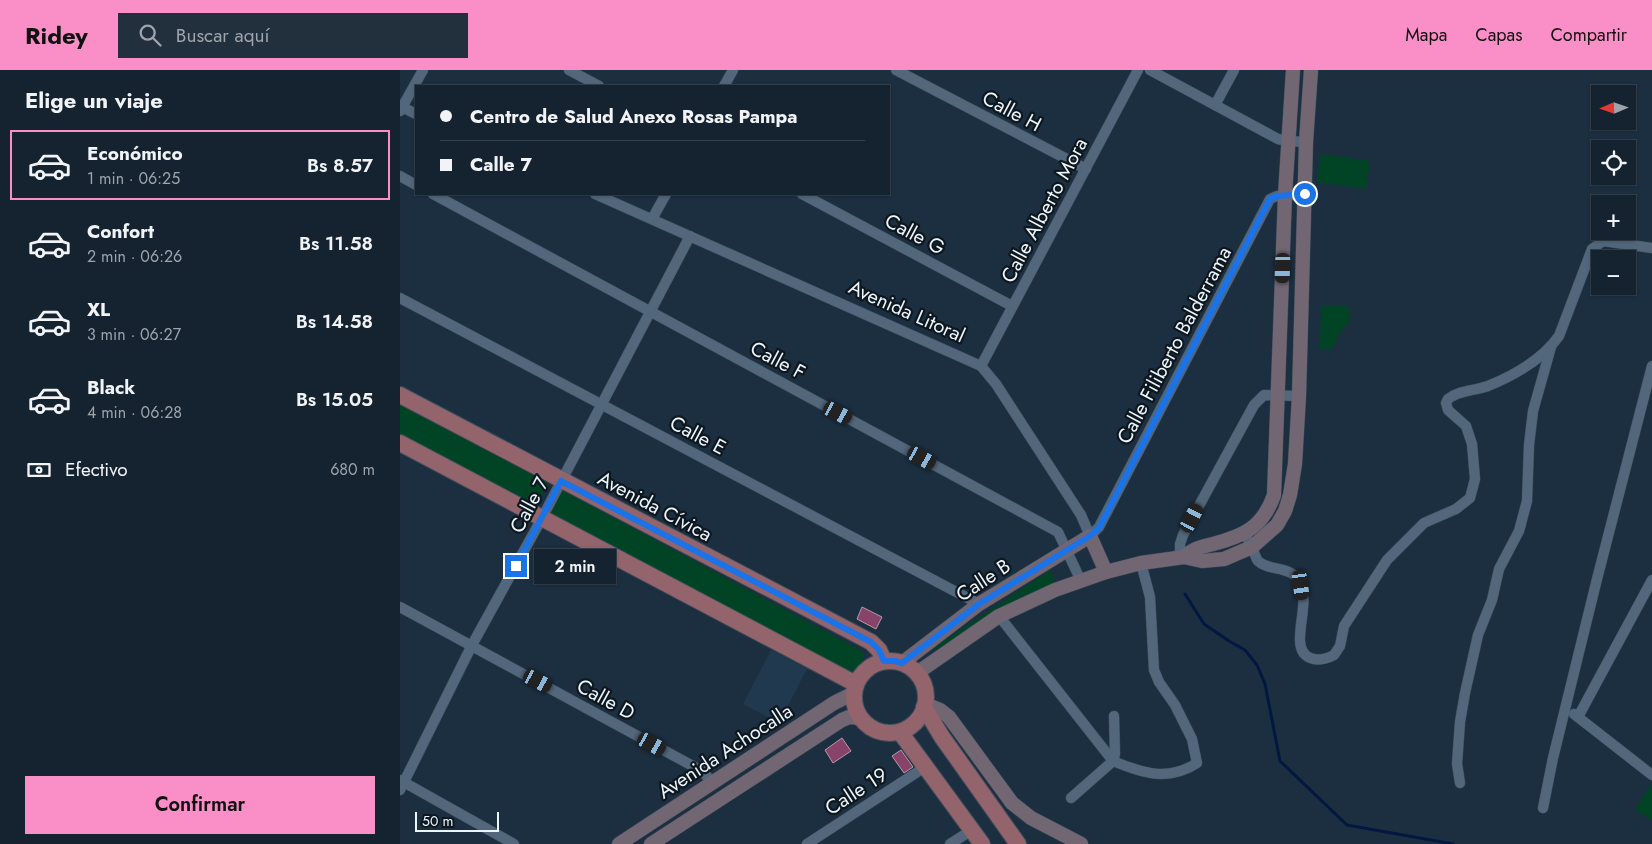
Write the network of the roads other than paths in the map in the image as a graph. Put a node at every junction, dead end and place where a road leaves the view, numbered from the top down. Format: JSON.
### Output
{"nodes":[{"id":1,"x":423,"y":70,"type":"edge"},
{"id":2,"x":568,"y":70,"type":"edge"},
{"id":3,"x":732,"y":70,"type":"edge"},
{"id":4,"x":896,"y":70,"type":"edge"},
{"id":5,"x":1138,"y":70,"type":"edge"},
{"id":6,"x":1150,"y":70,"type":"edge"},
{"id":7,"x":1234,"y":70,"type":"edge"},
{"id":8,"x":1293,"y":70,"type":"edge"},
{"id":9,"x":1311,"y":70,"type":"edge"},
{"id":10,"x":597,"y":85,"type":"edge"},
{"id":11,"x":724,"y":85,"type":"edge"},
{"id":12,"x":1215,"y":106,"type":"junction"},
{"id":13,"x":401,"y":109,"type":"edge"},
{"id":14,"x":415,"y":114,"type":"edge"},
{"id":15,"x":1288,"y":142,"type":"junction"},
{"id":16,"x":1306,"y":142,"type":"junction"},
{"id":17,"x":1086,"y":169,"type":"junction"},
{"id":18,"x":400,"y":176,"type":"edge"},
{"id":19,"x":415,"y":184,"type":"edge"},
{"id":20,"x":1305,"y":194,"type":"junction"},
{"id":21,"x":435,"y":195,"type":"edge"},
{"id":22,"x":597,"y":195,"type":"edge"},
{"id":23,"x":665,"y":195,"type":"edge"},
{"id":24,"x":804,"y":195,"type":"edge"},
{"id":25,"x":1286,"y":195,"type":"junction"},
{"id":26,"x":652,"y":219,"type":"junction"},
{"id":27,"x":690,"y":236,"type":"junction"},
{"id":28,"x":1652,"y":248,"type":"edge"},
{"id":29,"x":400,"y":298,"type":"edge"},
{"id":30,"x":1012,"y":306,"type":"junction"},
{"id":31,"x":651,"y":311,"type":"junction"},
{"id":32,"x":1551,"y":347,"type":"junction"},
{"id":33,"x":981,"y":366,"type":"junction"},
{"id":34,"x":1652,"y":366,"type":"edge"},
{"id":35,"x":400,"y":395,"type":"edge"},
{"id":36,"x":1279,"y":396,"type":"junction"},
{"id":37,"x":1299,"y":396,"type":"junction"},
{"id":38,"x":601,"y":404,"type":"junction"},
{"id":39,"x":400,"y":443,"type":"edge"},
{"id":40,"x":561,"y":481,"type":"junction"},
{"id":41,"x":542,"y":518,"type":"junction"},
{"id":42,"x":1244,"y":534,"type":"junction"},
{"id":43,"x":1090,"y":536,"type":"junction"},
{"id":44,"x":1252,"y":547,"type":"junction"},
{"id":45,"x":1068,"y":551,"type":"junction"},
{"id":46,"x":1182,"y":557,"type":"junction"},
{"id":47,"x":1141,"y":563,"type":"junction"},
{"id":48,"x":1106,"y":572,"type":"junction"},
{"id":49,"x":1652,"y":580,"type":"edge"},
{"id":50,"x":1081,"y":581,"type":"junction"},
{"id":51,"x":979,"y":604,"type":"junction"},
{"id":52,"x":400,"y":607,"type":"edge"},
{"id":53,"x":999,"y":616,"type":"junction"},
{"id":54,"x":472,"y":645,"type":"junction"},
{"id":55,"x":884,"y":661,"type":"junction"},
{"id":56,"x":902,"y":663,"type":"junction"},
{"id":57,"x":917,"y":673,"type":"junction"},
{"id":58,"x":855,"y":688,"type":"junction"},
{"id":59,"x":925,"y":706,"type":"junction"},
{"id":60,"x":1566,"y":708,"type":"junction"},
{"id":61,"x":1114,"y":716,"type":"dead end"},
{"id":62,"x":1578,"y":717,"type":"junction"},
{"id":63,"x":860,"y":718,"type":"junction"},
{"id":64,"x":900,"y":732,"type":"junction"},
{"id":65,"x":1113,"y":761,"type":"junction"},
{"id":66,"x":926,"y":766,"type":"junction"},
{"id":67,"x":1652,"y":775,"type":"edge"},
{"id":68,"x":713,"y":783,"type":"junction"},
{"id":69,"x":1460,"y":783,"type":"dead end"},
{"id":70,"x":401,"y":784,"type":"edge"},
{"id":71,"x":1071,"y":798,"type":"dead end"},
{"id":72,"x":1543,"y":808,"type":"dead end"},
{"id":73,"x":972,"y":830,"type":"junction"},
{"id":74,"x":514,"y":844,"type":"edge"},
{"id":75,"x":619,"y":844,"type":"edge"},
{"id":76,"x":651,"y":844,"type":"edge"},
{"id":77,"x":806,"y":844,"type":"edge"},
{"id":78,"x":950,"y":844,"type":"edge"},
{"id":79,"x":982,"y":844,"type":"edge"},
{"id":80,"x":1018,"y":844,"type":"edge"},
{"id":81,"x":1081,"y":844,"type":"edge"}],
"edges":[{"from":1,"to":13,"type":"street"},
{"from":2,"to":10,"type":"street"},
{"from":3,"to":11,"type":"street"},
{"from":4,"to":17,"type":"street","name":"Calle H"},
{"from":5,"to":17,"type":"street","name":"Calle Alberto Mora"},
{"from":6,"to":12,"type":"street"},
{"from":7,"to":12,"type":"street"},
{"from":8,"to":15,"type":"street"},
{"from":9,"to":16,"type":"street"},
{"from":12,"to":15,"type":"street"},
{"from":13,"to":14,"type":"street"},
{"from":15,"to":16,"type":"street"},
{"from":15,"to":25,"type":"street"},
{"from":16,"to":20,"type":"street"},
{"from":17,"to":30,"type":"street","name":"Calle Alberto Mora"},
{"from":18,"to":19,"type":"street"},
{"from":20,"to":25,"type":"street","name":"Calle Filiberto Balderrama"},
{"from":20,"to":37,"type":"street"},
{"from":21,"to":31,"type":"street","name":"Calle F"},
{"from":22,"to":26,"type":"street","name":"Avenida Litoral"},
{"from":23,"to":26,"type":"street"},
{"from":24,"to":30,"type":"street","name":"Calle G"},
{"from":25,"to":36,"type":"street"},
{"from":25,"to":43,"type":"street","name":"Calle Filiberto Balderrama"},
{"from":26,"to":27,"type":"street","name":"Avenida Litoral"},
{"from":27,"to":31,"type":"street","name":"Calle 7"},
{"from":27,"to":33,"type":"street","name":"Avenida Litoral"},
{"from":28,"to":32,"type":"street"},
{"from":29,"to":38,"type":"street","name":"Calle E"},
{"from":30,"to":33,"type":"street","name":"Calle Alberto Mora"},
{"from":31,"to":38,"type":"street","name":"Calle 7"},
{"from":31,"to":45,"type":"street","name":"Calle F"},
{"from":32,"to":44,"type":"street"},
{"from":32,"to":69,"type":"street"},
{"from":33,"to":43,"type":"street","name":"Avenida Litoral"},
{"from":34,"to":60,"type":"street"},
{"from":35,"to":40,"type":"main road","name":"Avenida Cívica"},
{"from":36,"to":37,"type":"street"},
{"from":36,"to":42,"type":"street"},
{"from":36,"to":46,"type":"street"},
{"from":37,"to":44,"type":"street"},
{"from":38,"to":40,"type":"street","name":"Calle 7"},
{"from":38,"to":51,"type":"street","name":"Calle E"},
{"from":39,"to":41,"type":"main road"},
{"from":40,"to":41,"type":"street","name":"Calle 7"},
{"from":40,"to":55,"type":"main road","name":"Avenida Cívica"},
{"from":41,"to":54,"type":"street","name":"Calle 7"},
{"from":41,"to":58,"type":"main road"},
{"from":42,"to":44,"type":"street"},
{"from":42,"to":46,"type":"street"},
{"from":43,"to":45,"type":"street","name":"Calle B"},
{"from":43,"to":48,"type":"street","name":"Avenida Litoral"},
{"from":44,"to":46,"type":"street"},
{"from":45,"to":50,"type":"street","name":"Calle F"},
{"from":45,"to":51,"type":"street","name":"Calle B"},
{"from":46,"to":47,"type":"street","name":"Calle B"},
{"from":47,"to":48,"type":"street","name":"Calle B"},
{"from":47,"to":65,"type":"street"},
{"from":48,"to":50,"type":"street","name":"Calle B"},
{"from":49,"to":62,"type":"street"},
{"from":50,"to":53,"type":"street","name":"Calle B"},
{"from":51,"to":56,"type":"street","name":"Calle B"},
{"from":52,"to":54,"type":"street","name":"Calle D"},
{"from":53,"to":57,"type":"street","name":"Calle B"},
{"from":53,"to":65,"type":"street"},
{"from":54,"to":68,"type":"street","name":"Calle D"},
{"from":54,"to":70,"type":"street","name":"Calle 7"},
{"from":55,"to":56,"type":"main road"},
{"from":55,"to":58,"type":"main road"},
{"from":56,"to":57,"type":"main road"},
{"from":57,"to":59,"type":"main road"},
{"from":58,"to":63,"type":"main road"},
{"from":58,"to":68,"type":"street","name":"Avenida Achocalla"},
{"from":59,"to":64,"type":"main road"},
{"from":59,"to":80,"type":"main road"},
{"from":59,"to":81,"type":"street"},
{"from":60,"to":62,"type":"street"},
{"from":60,"to":72,"type":"street"},
{"from":61,"to":65,"type":"street"},
{"from":62,"to":67,"type":"street"},
{"from":63,"to":64,"type":"main road"},
{"from":63,"to":76,"type":"street","name":"Avenida Achocalla"},
{"from":64,"to":66,"type":"main road"},
{"from":65,"to":71,"type":"street"},
{"from":66,"to":73,"type":"main road"},
{"from":66,"to":77,"type":"street","name":"Calle 19"},
{"from":68,"to":75,"type":"street","name":"Avenida Achocalla"},
{"from":70,"to":74,"type":"street"},
{"from":73,"to":78,"type":"street"},
{"from":73,"to":79,"type":"main road"}]}
